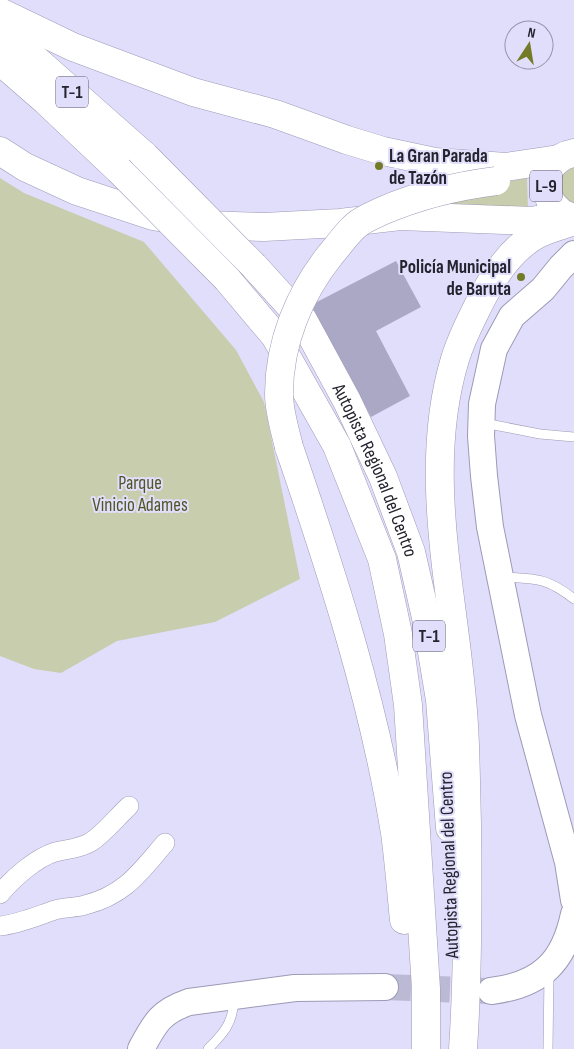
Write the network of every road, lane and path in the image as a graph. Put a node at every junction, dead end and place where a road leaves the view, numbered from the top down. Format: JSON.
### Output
{"nodes":[{"id":1,"x":0,"y":12,"type":"edge"},
{"id":2,"x":0,"y":28,"type":"edge"},
{"id":3,"x":0,"y":61,"type":"edge"},
{"id":4,"x":0,"y":151,"type":"edge"},
{"id":5,"x":560,"y":164,"type":"edge"},
{"id":6,"x":570,"y":218,"type":"edge"},
{"id":7,"x":574,"y":254,"type":"edge"},
{"id":8,"x":482,"y":423,"type":"junction"},
{"id":9,"x":574,"y":437,"type":"edge"},
{"id":10,"x":500,"y":576,"type":"junction"},
{"id":11,"x":574,"y":598,"type":"edge"},
{"id":12,"x":129,"y":806,"type":"dead end"},
{"id":13,"x":165,"y":843,"type":"dead end"},
{"id":14,"x":0,"y":894,"type":"edge"},
{"id":15,"x":574,"y":900,"type":"edge"},
{"id":16,"x":0,"y":926,"type":"edge"},
{"id":17,"x":573,"y":927,"type":"edge"},
{"id":18,"x":549,"y":967,"type":"junction"},
{"id":19,"x":385,"y":987,"type":"tunnel mouth"},
{"id":20,"x":491,"y":991,"type":"tunnel mouth"},
{"id":21,"x":234,"y":996,"type":"junction"},
{"id":22,"x":141,"y":1049,"type":"edge"},
{"id":23,"x":208,"y":1049,"type":"edge"},
{"id":24,"x":408,"y":1049,"type":"edge"},
{"id":25,"x":426,"y":1049,"type":"edge"},
{"id":26,"x":453,"y":1049,"type":"edge"},
{"id":27,"x":463,"y":1049,"type":"edge"},
{"id":28,"x":548,"y":1049,"type":"edge"}],
"edges":[{"from":1,"to":5,"type":"main road"},
{"from":2,"to":26,"type":"main road","name":"Autopista Regional del Centro","number":"T-1","bridge":true},
{"from":3,"to":25,"type":"main road","name":"Autopista Regional del Centro","number":"T-1","bridge":true},
{"from":4,"to":6,"type":"main road"},
{"from":5,"to":6,"type":"main road","number":"L-9"},
{"from":5,"to":24,"type":"main road","bridge":true},
{"from":6,"to":27,"type":"main road"},
{"from":7,"to":8,"type":"street"},
{"from":8,"to":9,"type":"lane"},
{"from":8,"to":10,"type":"street"},
{"from":10,"to":11,"type":"lane"},
{"from":10,"to":15,"type":"street"},
{"from":12,"to":14,"type":"street"},
{"from":13,"to":16,"type":"street"},
{"from":17,"to":18,"type":"street"},
{"from":18,"to":20,"type":"street"},
{"from":18,"to":28,"type":"lane"},
{"from":19,"to":21,"type":"street"},
{"from":21,"to":22,"type":"street"},
{"from":21,"to":23,"type":"lane"}]}
